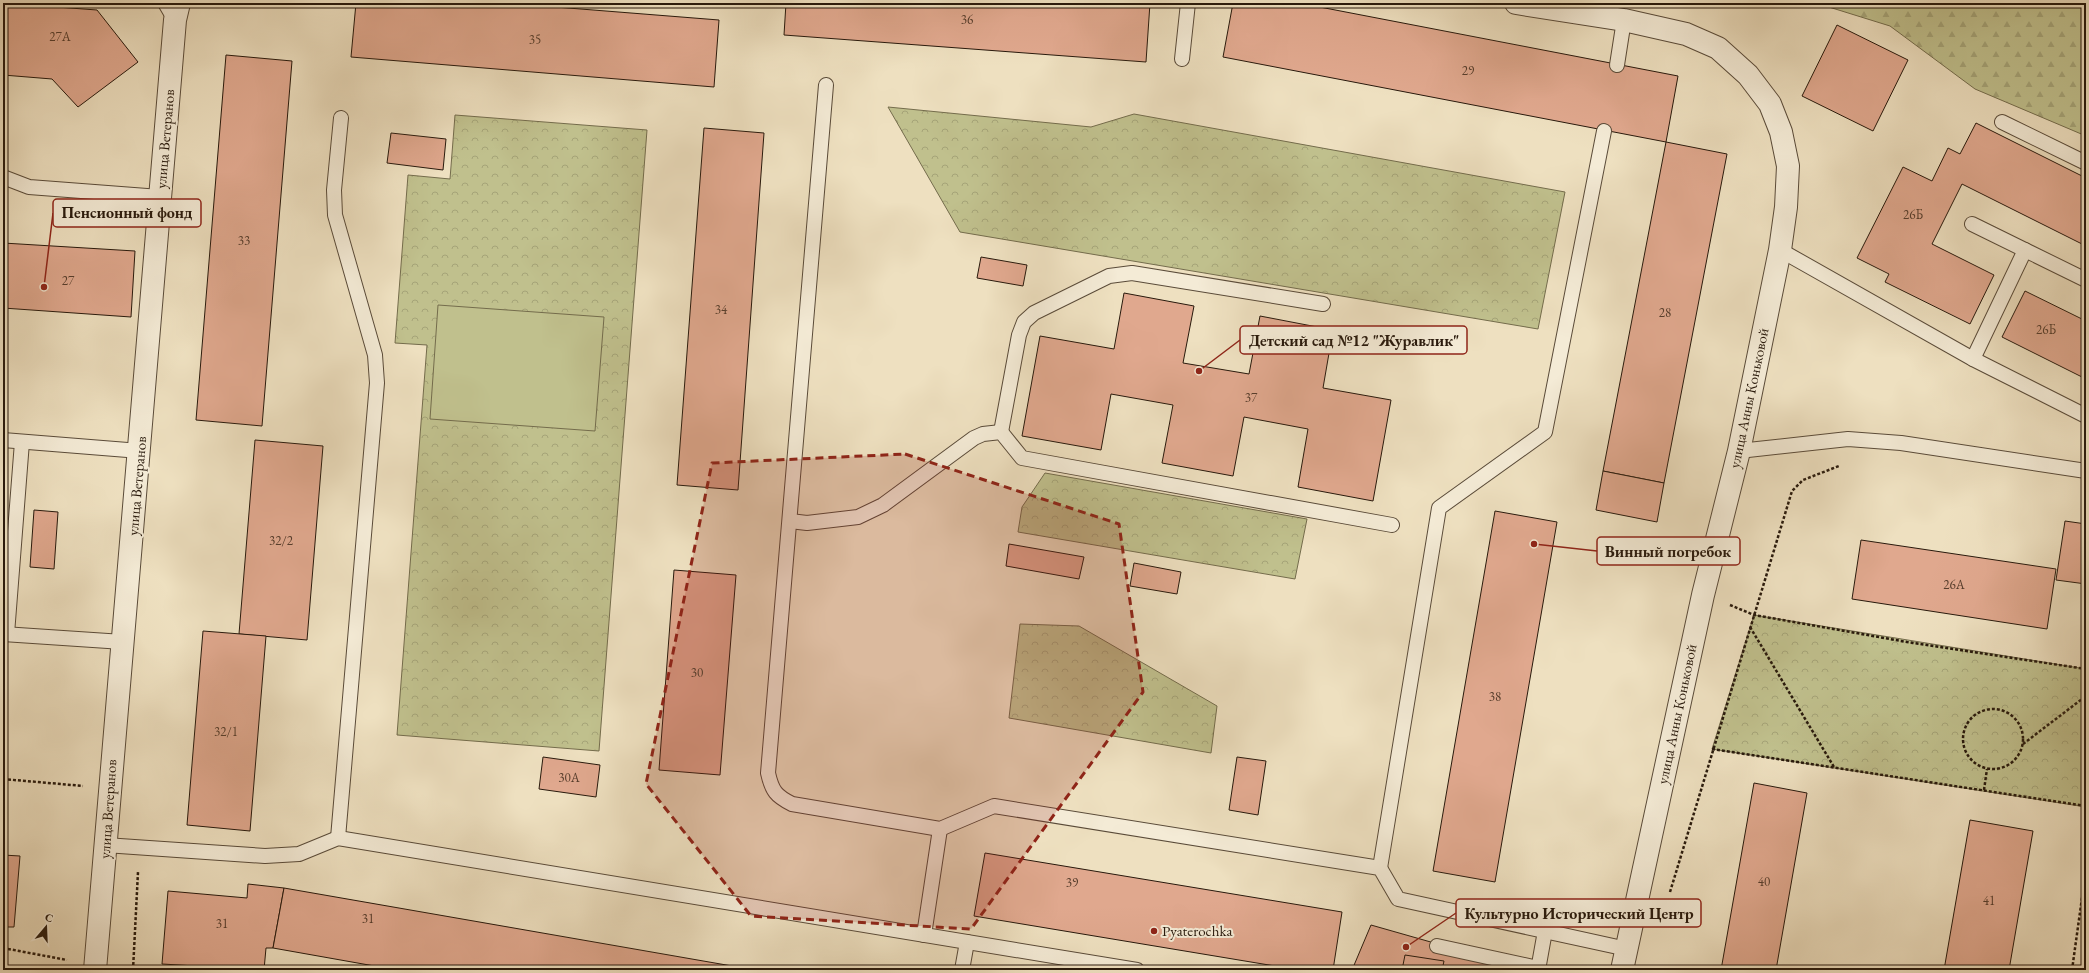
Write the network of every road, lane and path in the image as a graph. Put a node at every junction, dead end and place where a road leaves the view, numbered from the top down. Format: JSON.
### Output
{"nodes":[{"id":1,"x":1188,"y":3,"type":"edge"},
{"id":2,"x":1516,"y":3,"type":"edge"},
{"id":3,"x":173,"y":9,"type":"edge"},
{"id":4,"x":1624,"y":20,"type":"junction"},
{"id":5,"x":1182,"y":59,"type":"dead end"},
{"id":6,"x":1617,"y":65,"type":"dead end"},
{"id":7,"x":826,"y":85,"type":"dead end"},
{"id":8,"x":341,"y":118,"type":"dead end"},
{"id":9,"x":2002,"y":122,"type":"dead end"},
{"id":10,"x":1604,"y":131,"type":"dead end"},
{"id":11,"x":2086,"y":162,"type":"edge"},
{"id":12,"x":3,"y":177,"type":"edge"},
{"id":13,"x":160,"y":197,"type":"junction"},
{"id":14,"x":1972,"y":224,"type":"dead end"},
{"id":15,"x":1780,"y":250,"type":"junction"},
{"id":16,"x":2025,"y":250,"type":"junction"},
{"id":17,"x":2086,"y":280,"type":"edge"},
{"id":18,"x":1322,"y":304,"type":"dead end"},
{"id":19,"x":1973,"y":359,"type":"junction"},
{"id":20,"x":2086,"y":416,"type":"edge"},
{"id":21,"x":1001,"y":432,"type":"junction"},
{"id":22,"x":3,"y":440,"type":"edge"},
{"id":23,"x":22,"y":442,"type":"junction"},
{"id":24,"x":1739,"y":450,"type":"junction"},
{"id":25,"x":140,"y":451,"type":"junction"},
{"id":26,"x":1846,"y":466,"type":"dead end"},
{"id":27,"x":2086,"y":471,"type":"edge"},
{"id":28,"x":790,"y":521,"type":"junction"},
{"id":29,"x":1392,"y":525,"type":"dead end"},
{"id":30,"x":1703,"y":595,"type":"junction"},
{"id":31,"x":1754,"y":615,"type":"junction"},
{"id":32,"x":1750,"y":626,"type":"junction"},
{"id":33,"x":5,"y":634,"type":"edge"},
{"id":34,"x":123,"y":642,"type":"junction"},
{"id":35,"x":2086,"y":670,"type":"edge"},
{"id":36,"x":2086,"y":696,"type":"edge"},
{"id":37,"x":2023,"y":744,"type":"junction"},
{"id":38,"x":1712,"y":749,"type":"junction"},
{"id":39,"x":1834,"y":767,"type":"junction"},
{"id":40,"x":1987,"y":768,"type":"junction"},
{"id":41,"x":3,"y":779,"type":"edge"},
{"id":42,"x":109,"y":789,"type":"junction"},
{"id":43,"x":1984,"y":790,"type":"junction"},
{"id":44,"x":2086,"y":806,"type":"edge"},
{"id":45,"x":940,"y":829,"type":"junction"},
{"id":46,"x":338,"y":838,"type":"junction"},
{"id":47,"x":106,"y":845,"type":"junction"},
{"id":48,"x":139,"y":848,"type":"junction"},
{"id":49,"x":1380,"y":868,"type":"junction"},
{"id":50,"x":2086,"y":869,"type":"edge"},
{"id":51,"x":1669,"y":897,"type":"dead end"},
{"id":52,"x":1545,"y":931,"type":"junction"},
{"id":53,"x":924,"y":935,"type":"junction"},
{"id":54,"x":967,"y":942,"type":"junction"},
{"id":55,"x":1437,"y":946,"type":"dead end"},
{"id":56,"x":3,"y":948,"type":"edge"},
{"id":57,"x":1626,"y":949,"type":"junction"},
{"id":58,"x":95,"y":968,"type":"edge"},
{"id":59,"x":1538,"y":969,"type":"edge"},
{"id":60,"x":133,"y":970,"type":"edge"},
{"id":61,"x":962,"y":970,"type":"edge"},
{"id":62,"x":1137,"y":970,"type":"edge"},
{"id":63,"x":1622,"y":970,"type":"edge"},
{"id":64,"x":2072,"y":970,"type":"edge"}],
"edges":[{"from":1,"to":5,"type":"lane"},
{"from":2,"to":4,"type":"street","name":"улица Анны Коньковой"},
{"from":3,"to":13,"type":"street","name":"улица Ветеранов"},
{"from":4,"to":6,"type":"lane"},
{"from":4,"to":15,"type":"street","name":"улица Анны Коньковой"},
{"from":7,"to":28,"type":"lane"},
{"from":8,"to":46,"type":"lane"},
{"from":9,"to":11,"type":"lane"},
{"from":10,"to":49,"type":"lane"},
{"from":12,"to":13,"type":"lane"},
{"from":13,"to":25,"type":"street","name":"улица Ветеранов"},
{"from":14,"to":16,"type":"lane"},
{"from":15,"to":19,"type":"lane"},
{"from":15,"to":24,"type":"street","name":"улица Анны Коньковой"},
{"from":16,"to":17,"type":"lane"},
{"from":16,"to":19,"type":"lane"},
{"from":18,"to":21,"type":"lane"},
{"from":19,"to":20,"type":"lane"},
{"from":21,"to":28,"type":"lane"},
{"from":21,"to":29,"type":"lane"},
{"from":22,"to":23,"type":"lane"},
{"from":23,"to":25,"type":"lane"},
{"from":23,"to":33,"type":"lane"},
{"from":24,"to":27,"type":"lane"},
{"from":24,"to":30,"type":"street","name":"улица Анны Коньковой"},
{"from":25,"to":34,"type":"street","name":"улица Ветеранов"},
{"from":26,"to":31,"type":"path"},
{"from":28,"to":45,"type":"lane"},
{"from":30,"to":31,"type":"path"},
{"from":30,"to":57,"type":"street","name":"улица Анны Коньковой"},
{"from":31,"to":32,"type":"path"},
{"from":31,"to":35,"type":"path"},
{"from":32,"to":38,"type":"path"},
{"from":32,"to":39,"type":"path"},
{"from":33,"to":34,"type":"lane"},
{"from":34,"to":42,"type":"street","name":"улица Ветеранов"},
{"from":36,"to":37,"type":"path"},
{"from":37,"to":40,"type":"path"},
{"from":37,"to":40,"type":"path"},
{"from":38,"to":39,"type":"path"},
{"from":38,"to":51,"type":"path"},
{"from":39,"to":43,"type":"path"},
{"from":40,"to":43,"type":"path"},
{"from":41,"to":42,"type":"path"},
{"from":42,"to":47,"type":"street","name":"улица Ветеранов"},
{"from":43,"to":44,"type":"path"},
{"from":45,"to":49,"type":"lane"},
{"from":45,"to":53,"type":"lane"},
{"from":46,"to":48,"type":"lane"},
{"from":46,"to":53,"type":"lane"},
{"from":47,"to":48,"type":"lane"},
{"from":47,"to":58,"type":"street","name":"улица Ветеранов"},
{"from":48,"to":60,"type":"path"},
{"from":49,"to":52,"type":"lane"},
{"from":50,"to":64,"type":"path"},
{"from":52,"to":57,"type":"lane"},
{"from":52,"to":59,"type":"lane"},
{"from":53,"to":54,"type":"lane"},
{"from":54,"to":61,"type":"lane"},
{"from":54,"to":62,"type":"lane"},
{"from":55,"to":59,"type":"lane"},
{"from":56,"to":58,"type":"path"},
{"from":57,"to":63,"type":"street","name":"улица Анны Коньковой"}]}
